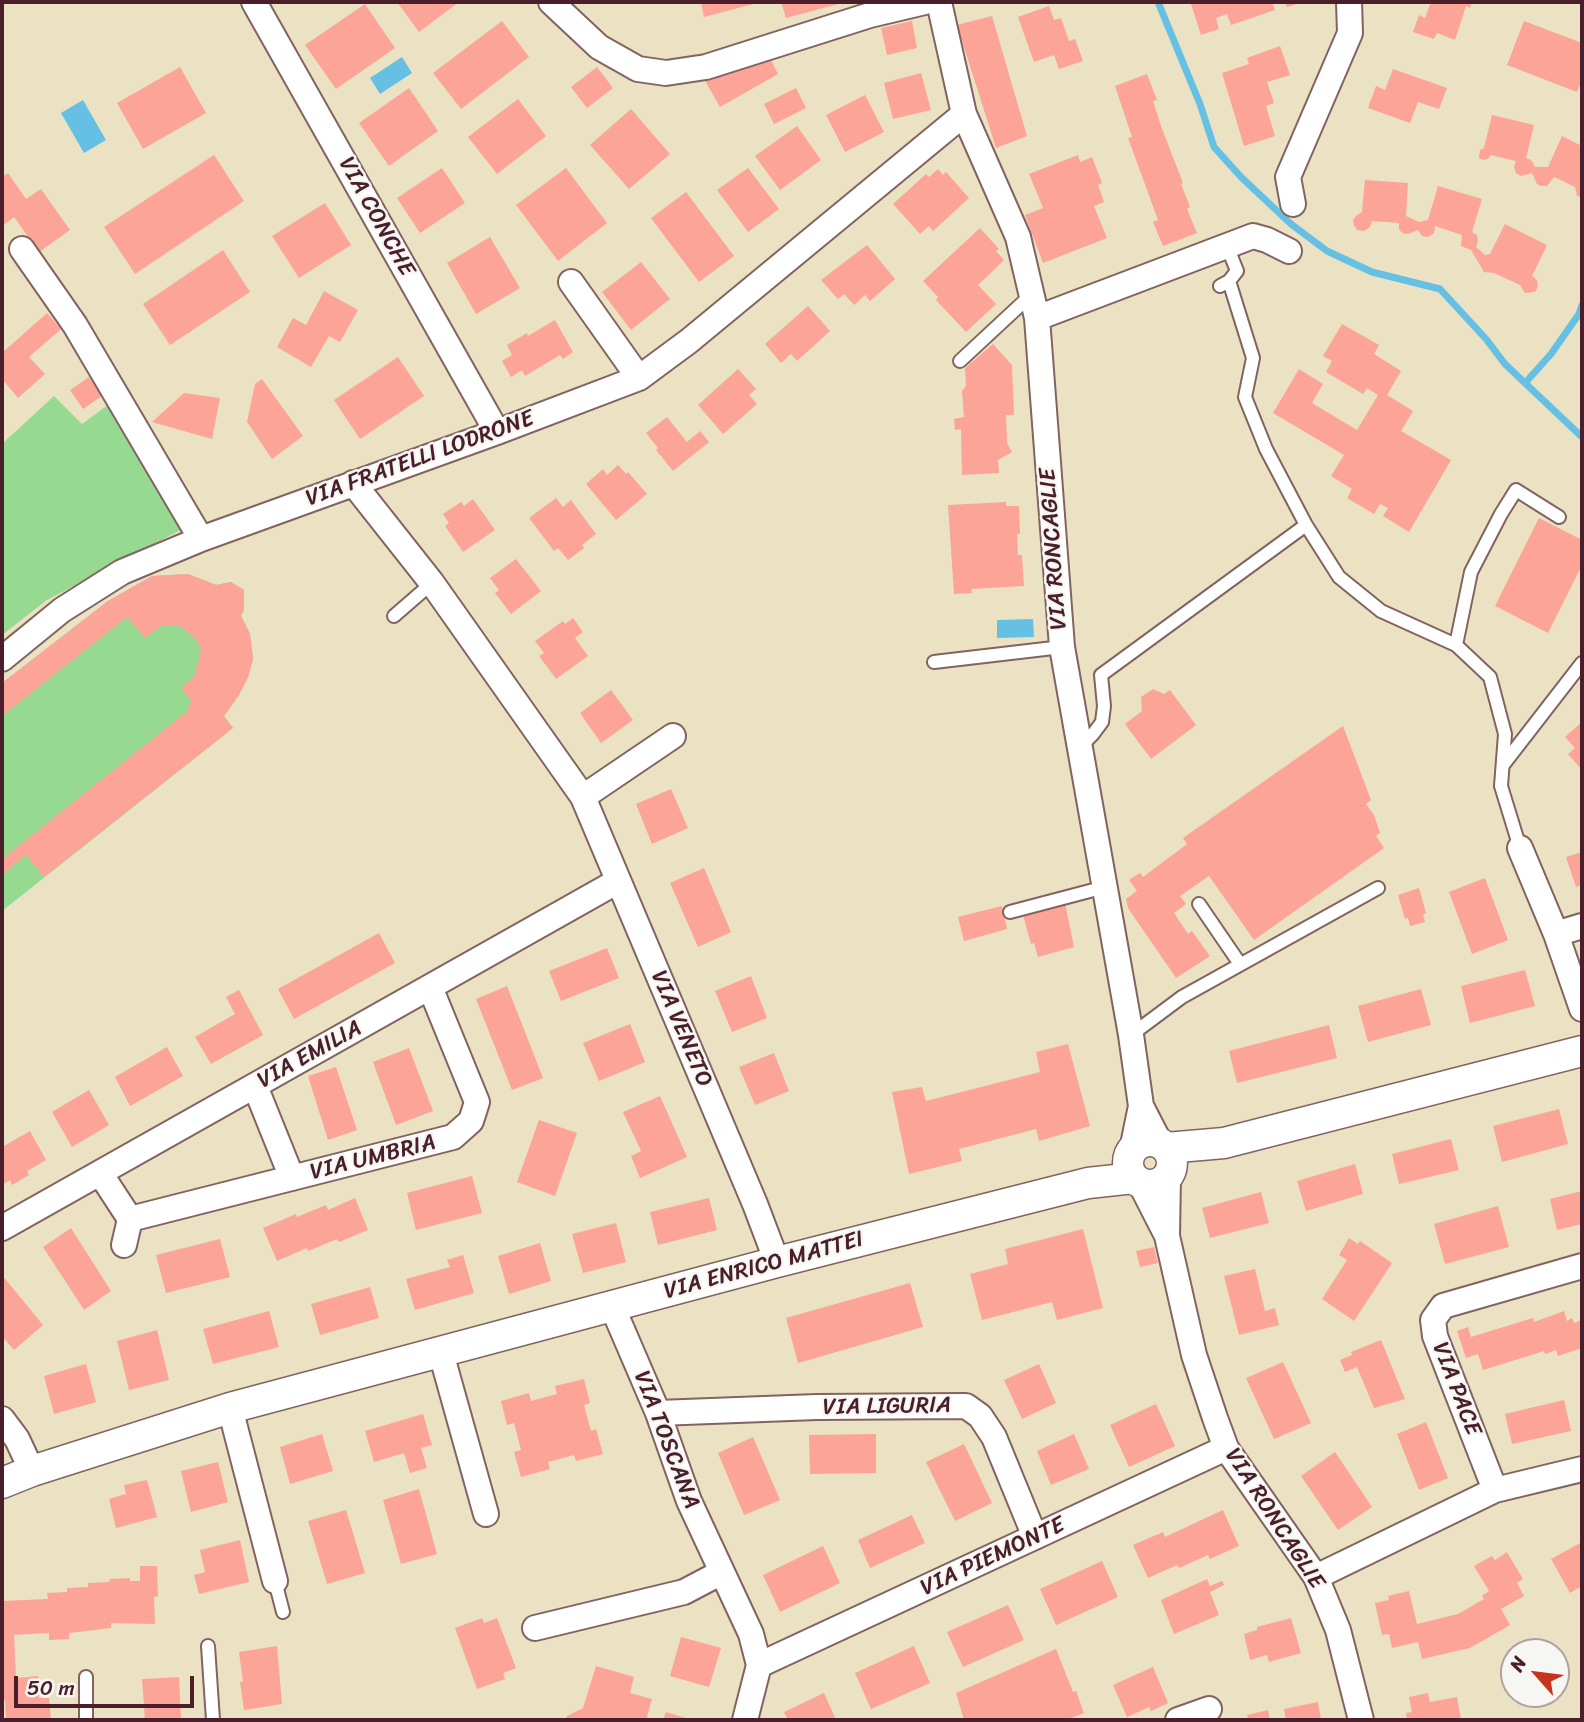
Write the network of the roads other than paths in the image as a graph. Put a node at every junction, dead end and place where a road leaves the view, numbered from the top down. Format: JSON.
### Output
{"nodes":[{"id":1,"x":254,"y":2,"type":"edge"},
{"id":2,"x":551,"y":2,"type":"edge"},
{"id":3,"x":925,"y":2,"type":"edge"},
{"id":4,"x":939,"y":2,"type":"edge"},
{"id":5,"x":1349,"y":2,"type":"edge"},
{"id":6,"x":964,"y":114,"type":"junction"},
{"id":7,"x":1293,"y":204,"type":"dead end"},
{"id":8,"x":1227,"y":246,"type":"junction"},
{"id":9,"x":22,"y":249,"type":"dead end"},
{"id":10,"x":1289,"y":251,"type":"dead end"},
{"id":11,"x":571,"y":282,"type":"dead end"},
{"id":12,"x":1034,"y":306,"type":"junction"},
{"id":13,"x":960,"y":361,"type":"dead end"},
{"id":14,"x":639,"y":378,"type":"junction"},
{"id":15,"x":497,"y":432,"type":"junction"},
{"id":16,"x":353,"y":483,"type":"junction"},
{"id":17,"x":1559,"y":517,"type":"dead end"},
{"id":18,"x":1306,"y":525,"type":"junction"},
{"id":19,"x":201,"y":539,"type":"junction"},
{"id":20,"x":432,"y":583,"type":"junction"},
{"id":21,"x":394,"y":616,"type":"dead end"},
{"id":22,"x":1456,"y":645,"type":"junction"},
{"id":23,"x":1062,"y":647,"type":"junction"},
{"id":24,"x":2,"y":659,"type":"edge"},
{"id":25,"x":934,"y":662,"type":"dead end"},
{"id":26,"x":1582,"y":663,"type":"edge"},
{"id":27,"x":673,"y":736,"type":"dead end"},
{"id":28,"x":1081,"y":746,"type":"junction"},
{"id":29,"x":1503,"y":765,"type":"junction"},
{"id":30,"x":583,"y":797,"type":"junction"},
{"id":31,"x":1520,"y":848,"type":"joint"},
{"id":32,"x":618,"y":881,"type":"junction"},
{"id":33,"x":1105,"y":887,"type":"junction"},
{"id":34,"x":1378,"y":888,"type":"dead end"},
{"id":35,"x":1199,"y":904,"type":"dead end"},
{"id":36,"x":1010,"y":912,"type":"dead end"},
{"id":37,"x":1582,"y":926,"type":"edge"},
{"id":38,"x":1556,"y":934,"type":"junction"},
{"id":39,"x":1240,"y":964,"type":"junction"},
{"id":40,"x":430,"y":987,"type":"junction"},
{"id":41,"x":1582,"y":1010,"type":"edge"},
{"id":42,"x":1131,"y":1035,"type":"junction"},
{"id":43,"x":1582,"y":1051,"type":"edge"},
{"id":44,"x":255,"y":1086,"type":"junction"},
{"id":45,"x":1150,"y":1163,"type":"junction"},
{"id":46,"x":100,"y":1173,"type":"junction"},
{"id":47,"x":292,"y":1178,"type":"junction"},
{"id":48,"x":130,"y":1219,"type":"junction"},
{"id":49,"x":2,"y":1228,"type":"edge"},
{"id":50,"x":124,"y":1245,"type":"dead end"},
{"id":51,"x":777,"y":1262,"type":"junction"},
{"id":52,"x":1582,"y":1266,"type":"edge"},
{"id":53,"x":612,"y":1306,"type":"junction"},
{"id":54,"x":441,"y":1353,"type":"junction"},
{"id":55,"x":230,"y":1408,"type":"junction"},
{"id":56,"x":658,"y":1413,"type":"junction"},
{"id":57,"x":2,"y":1419,"type":"edge"},
{"id":58,"x":1226,"y":1448,"type":"junction"},
{"id":59,"x":1582,"y":1469,"type":"edge"},
{"id":60,"x":32,"y":1471,"type":"junction"},
{"id":61,"x":2,"y":1483,"type":"edge"},
{"id":62,"x":1494,"y":1490,"type":"junction"},
{"id":63,"x":486,"y":1514,"type":"dead end"},
{"id":64,"x":1035,"y":1537,"type":"junction"},
{"id":65,"x":722,"y":1572,"type":"junction"},
{"id":66,"x":1316,"y":1577,"type":"junction"},
{"id":67,"x":275,"y":1581,"type":"joint"},
{"id":68,"x":283,"y":1612,"type":"dead end"},
{"id":69,"x":535,"y":1628,"type":"dead end"},
{"id":70,"x":208,"y":1646,"type":"dead end"},
{"id":71,"x":760,"y":1665,"type":"junction"},
{"id":72,"x":86,"y":1678,"type":"dead end"},
{"id":73,"x":1209,"y":1709,"type":"dead end"},
{"id":74,"x":86,"y":1720,"type":"edge"},
{"id":75,"x":213,"y":1720,"type":"edge"},
{"id":76,"x":745,"y":1720,"type":"edge"},
{"id":77,"x":1178,"y":1720,"type":"edge"},
{"id":78,"x":1361,"y":1720,"type":"edge"}],
"edges":[{"from":1,"to":15,"type":"street","name":"VIA CONCHE"},
{"from":2,"to":3,"type":"street"},
{"from":4,"to":6,"type":"street","name":"VIA RONCAGLIE"},
{"from":5,"to":7,"type":"street"},
{"from":6,"to":12,"type":"street","name":"VIA RONCAGLIE"},
{"from":6,"to":14,"type":"street","name":"VIA FRATELLI LODRONE"},
{"from":8,"to":10,"type":"street"},
{"from":8,"to":12,"type":"street"},
{"from":8,"to":18,"type":"lane"},
{"from":9,"to":19,"type":"street"},
{"from":11,"to":14,"type":"street"},
{"from":12,"to":13,"type":"lane"},
{"from":12,"to":23,"type":"street","name":"VIA RONCAGLIE"},
{"from":14,"to":15,"type":"street","name":"VIA FRATELLI LODRONE"},
{"from":15,"to":16,"type":"street","name":"VIA FRATELLI LODRONE"},
{"from":16,"to":19,"type":"street","name":"VIA FRATELLI LODRONE"},
{"from":16,"to":20,"type":"street","name":"VIA VENETO"},
{"from":17,"to":22,"type":"lane"},
{"from":18,"to":22,"type":"lane"},
{"from":18,"to":28,"type":"lane"},
{"from":19,"to":24,"type":"street","name":"VIA FRATELLI LODRONE"},
{"from":20,"to":21,"type":"lane"},
{"from":20,"to":30,"type":"street","name":"VIA VENETO"},
{"from":22,"to":29,"type":"lane"},
{"from":23,"to":25,"type":"lane"},
{"from":23,"to":28,"type":"street","name":"VIA RONCAGLIE"},
{"from":26,"to":29,"type":"lane"},
{"from":27,"to":30,"type":"street"},
{"from":28,"to":33,"type":"street","name":"VIA RONCAGLIE"},
{"from":29,"to":31,"type":"lane"},
{"from":30,"to":32,"type":"street","name":"VIA VENETO"},
{"from":31,"to":38,"type":"street"},
{"from":32,"to":40,"type":"street","name":"VIA EMILIA"},
{"from":32,"to":51,"type":"street","name":"VIA VENETO"},
{"from":33,"to":36,"type":"lane"},
{"from":33,"to":42,"type":"street","name":"VIA RONCAGLIE"},
{"from":34,"to":39,"type":"lane"},
{"from":35,"to":39,"type":"lane"},
{"from":37,"to":38,"type":"street"},
{"from":38,"to":41,"type":"street"},
{"from":39,"to":42,"type":"lane"},
{"from":40,"to":44,"type":"street","name":"VIA EMILIA"},
{"from":40,"to":47,"type":"street","name":"VIA UMBRIA"},
{"from":42,"to":45,"type":"street","name":"VIA RONCAGLIE"},
{"from":43,"to":45,"type":"street"},
{"from":44,"to":46,"type":"street","name":"VIA EMILIA"},
{"from":44,"to":47,"type":"street"},
{"from":45,"to":51,"type":"street","name":"VIA ENRICO MATTEI"},
{"from":45,"to":58,"type":"street","name":"VIA RONCAGLIE"},
{"from":46,"to":48,"type":"street"},
{"from":46,"to":49,"type":"street","name":"VIA EMILIA"},
{"from":47,"to":48,"type":"street","name":"VIA UMBRIA"},
{"from":48,"to":50,"type":"street"},
{"from":51,"to":53,"type":"street","name":"VIA ENRICO MATTEI"},
{"from":52,"to":62,"type":"street","name":"VIA PACE"},
{"from":53,"to":54,"type":"street","name":"VIA ENRICO MATTEI"},
{"from":53,"to":56,"type":"street","name":"VIA TOSCANA"},
{"from":54,"to":55,"type":"street","name":"VIA ENRICO MATTEI"},
{"from":54,"to":63,"type":"street"},
{"from":55,"to":60,"type":"street","name":"VIA ENRICO MATTEI"},
{"from":55,"to":67,"type":"street"},
{"from":56,"to":64,"type":"street","name":"VIA LIGURIA"},
{"from":56,"to":65,"type":"street","name":"VIA TOSCANA"},
{"from":57,"to":60,"type":"street"},
{"from":58,"to":64,"type":"street","name":"VIA PIEMONTE"},
{"from":58,"to":66,"type":"street","name":"VIA RONCAGLIE"},
{"from":59,"to":62,"type":"street"},
{"from":60,"to":61,"type":"street","name":"VIA ENRICO MATTEI"},
{"from":62,"to":66,"type":"street"},
{"from":64,"to":71,"type":"street","name":"VIA PIEMONTE"},
{"from":65,"to":69,"type":"street"},
{"from":65,"to":71,"type":"street","name":"VIA TOSCANA"},
{"from":66,"to":78,"type":"street","name":"VIA RONCAGLIE"},
{"from":67,"to":68,"type":"lane"},
{"from":70,"to":75,"type":"lane"},
{"from":71,"to":76,"type":"street"},
{"from":72,"to":74,"type":"lane"},
{"from":73,"to":77,"type":"street"}]}
